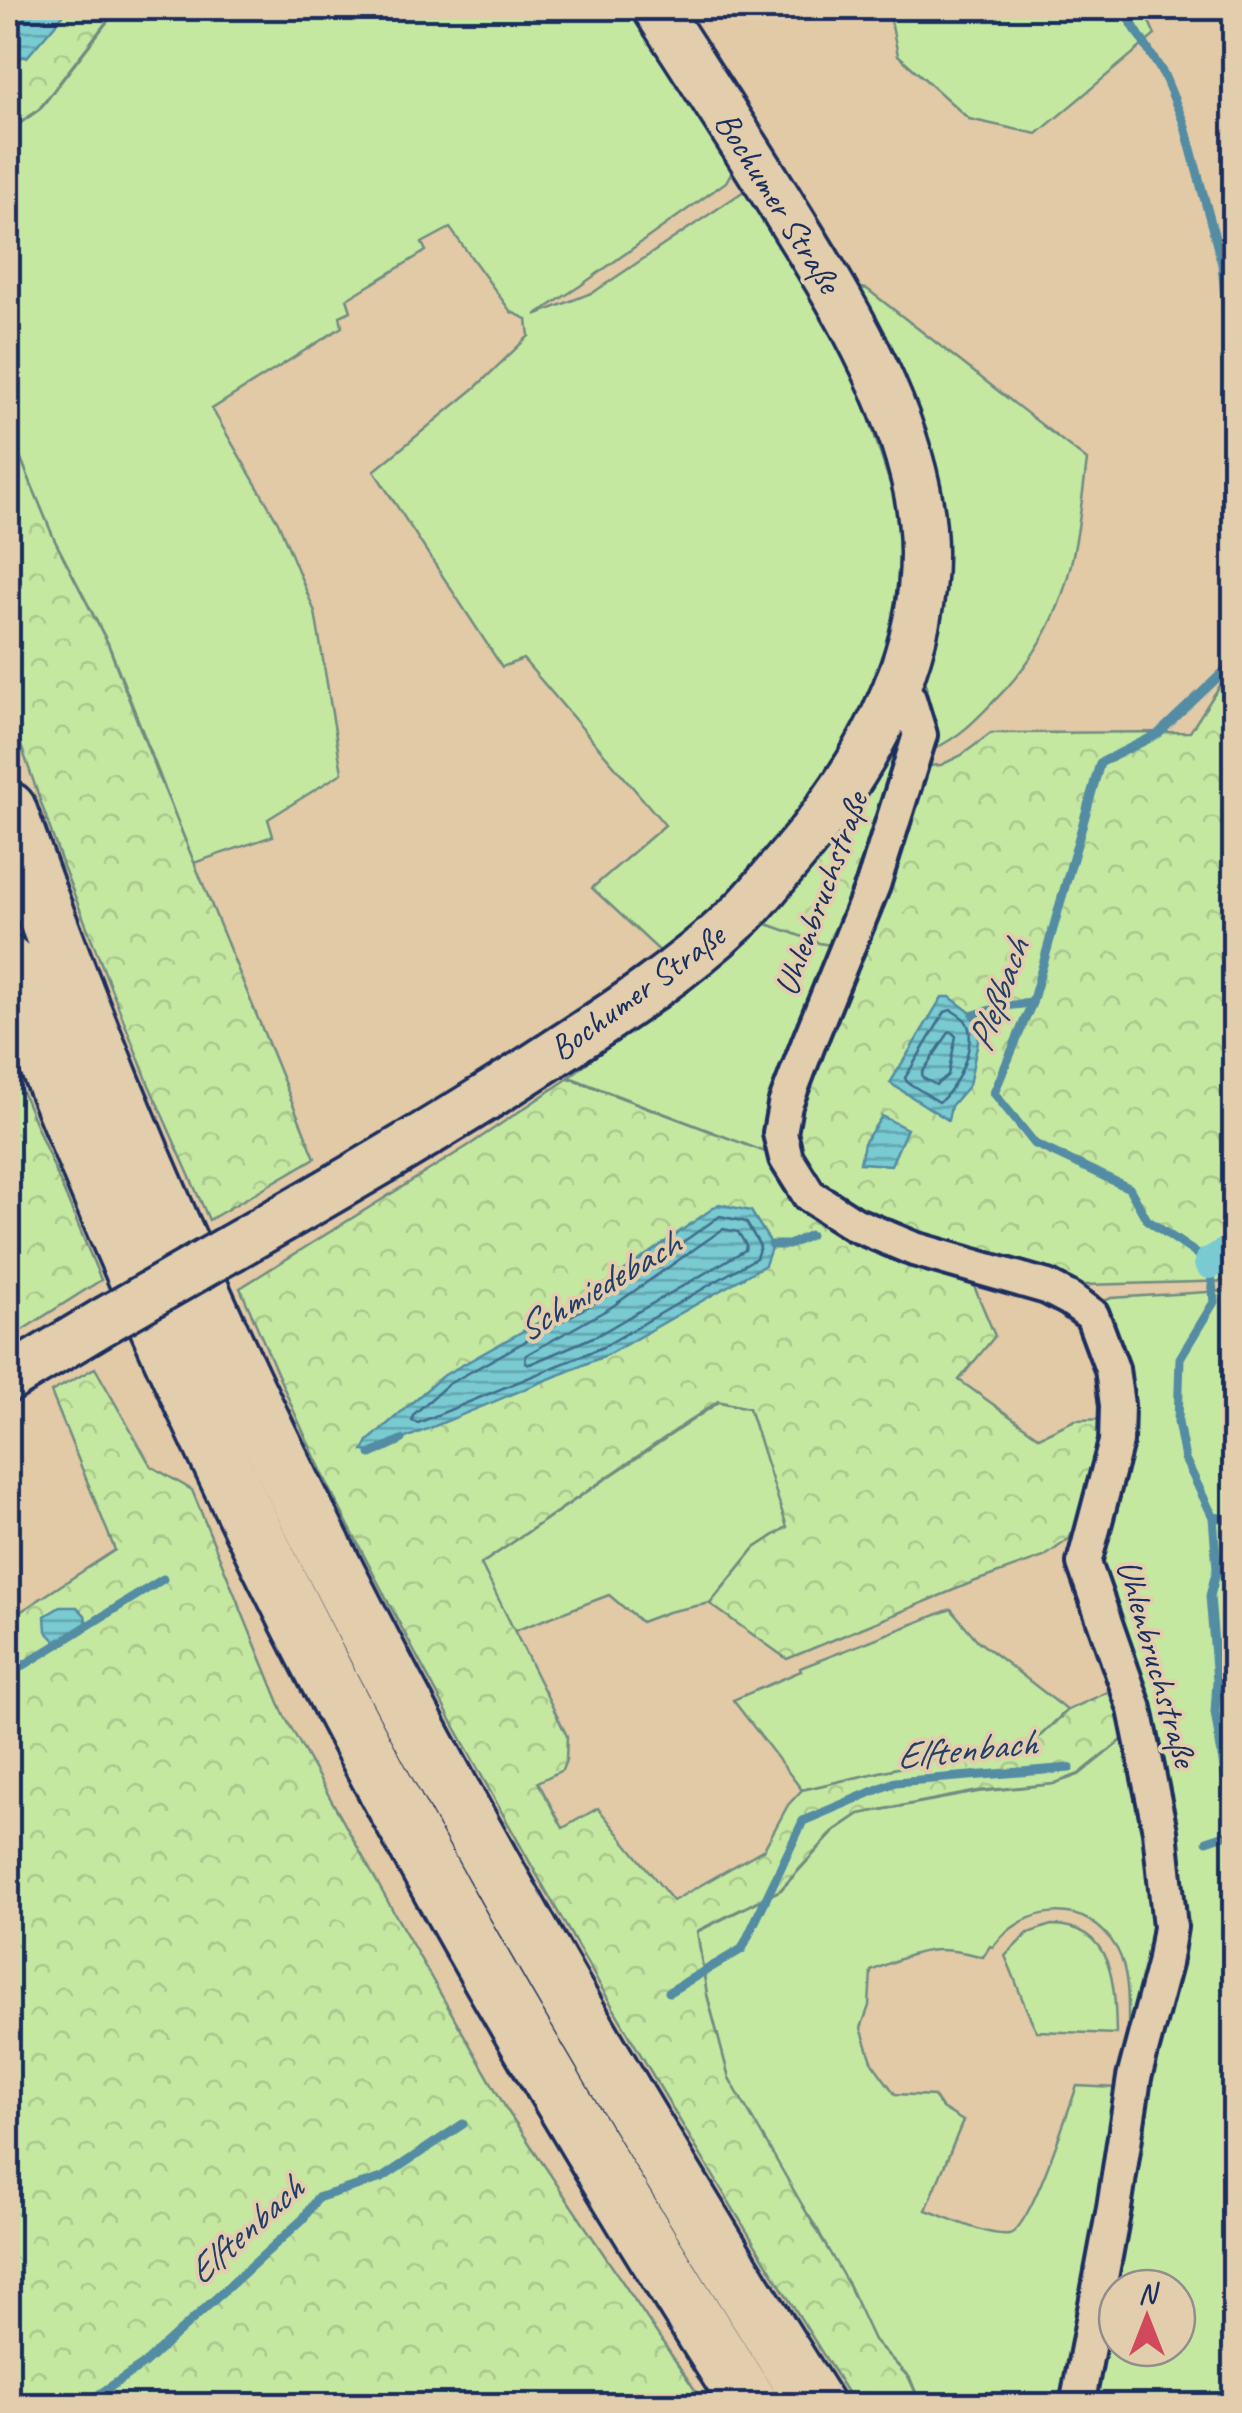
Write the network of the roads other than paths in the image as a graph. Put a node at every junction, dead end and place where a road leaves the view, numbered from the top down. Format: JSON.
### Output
{"nodes":[{"id":1,"x":656,"y":8,"type":"edge"},
{"id":2,"x":898,"y":686,"type":"junction"},
{"id":3,"x":8,"y":810,"type":"edge"},
{"id":4,"x":8,"y":964,"type":"edge"},
{"id":5,"x":8,"y":1378,"type":"edge"},
{"id":6,"x":751,"y":2406,"type":"edge"},
{"id":7,"x":816,"y":2406,"type":"edge"},
{"id":8,"x":1078,"y":2406,"type":"edge"}],
"edges":[{"from":1,"to":2,"type":"main road","name":"Bochumer Straße"},
{"from":2,"to":5,"type":"main road","name":"Bochumer Straße","bridge":true},
{"from":2,"to":8,"type":"street","name":"Uhlenbruchstraße"},
{"from":3,"to":7,"type":"highway"},
{"from":4,"to":6,"type":"highway"}]}
